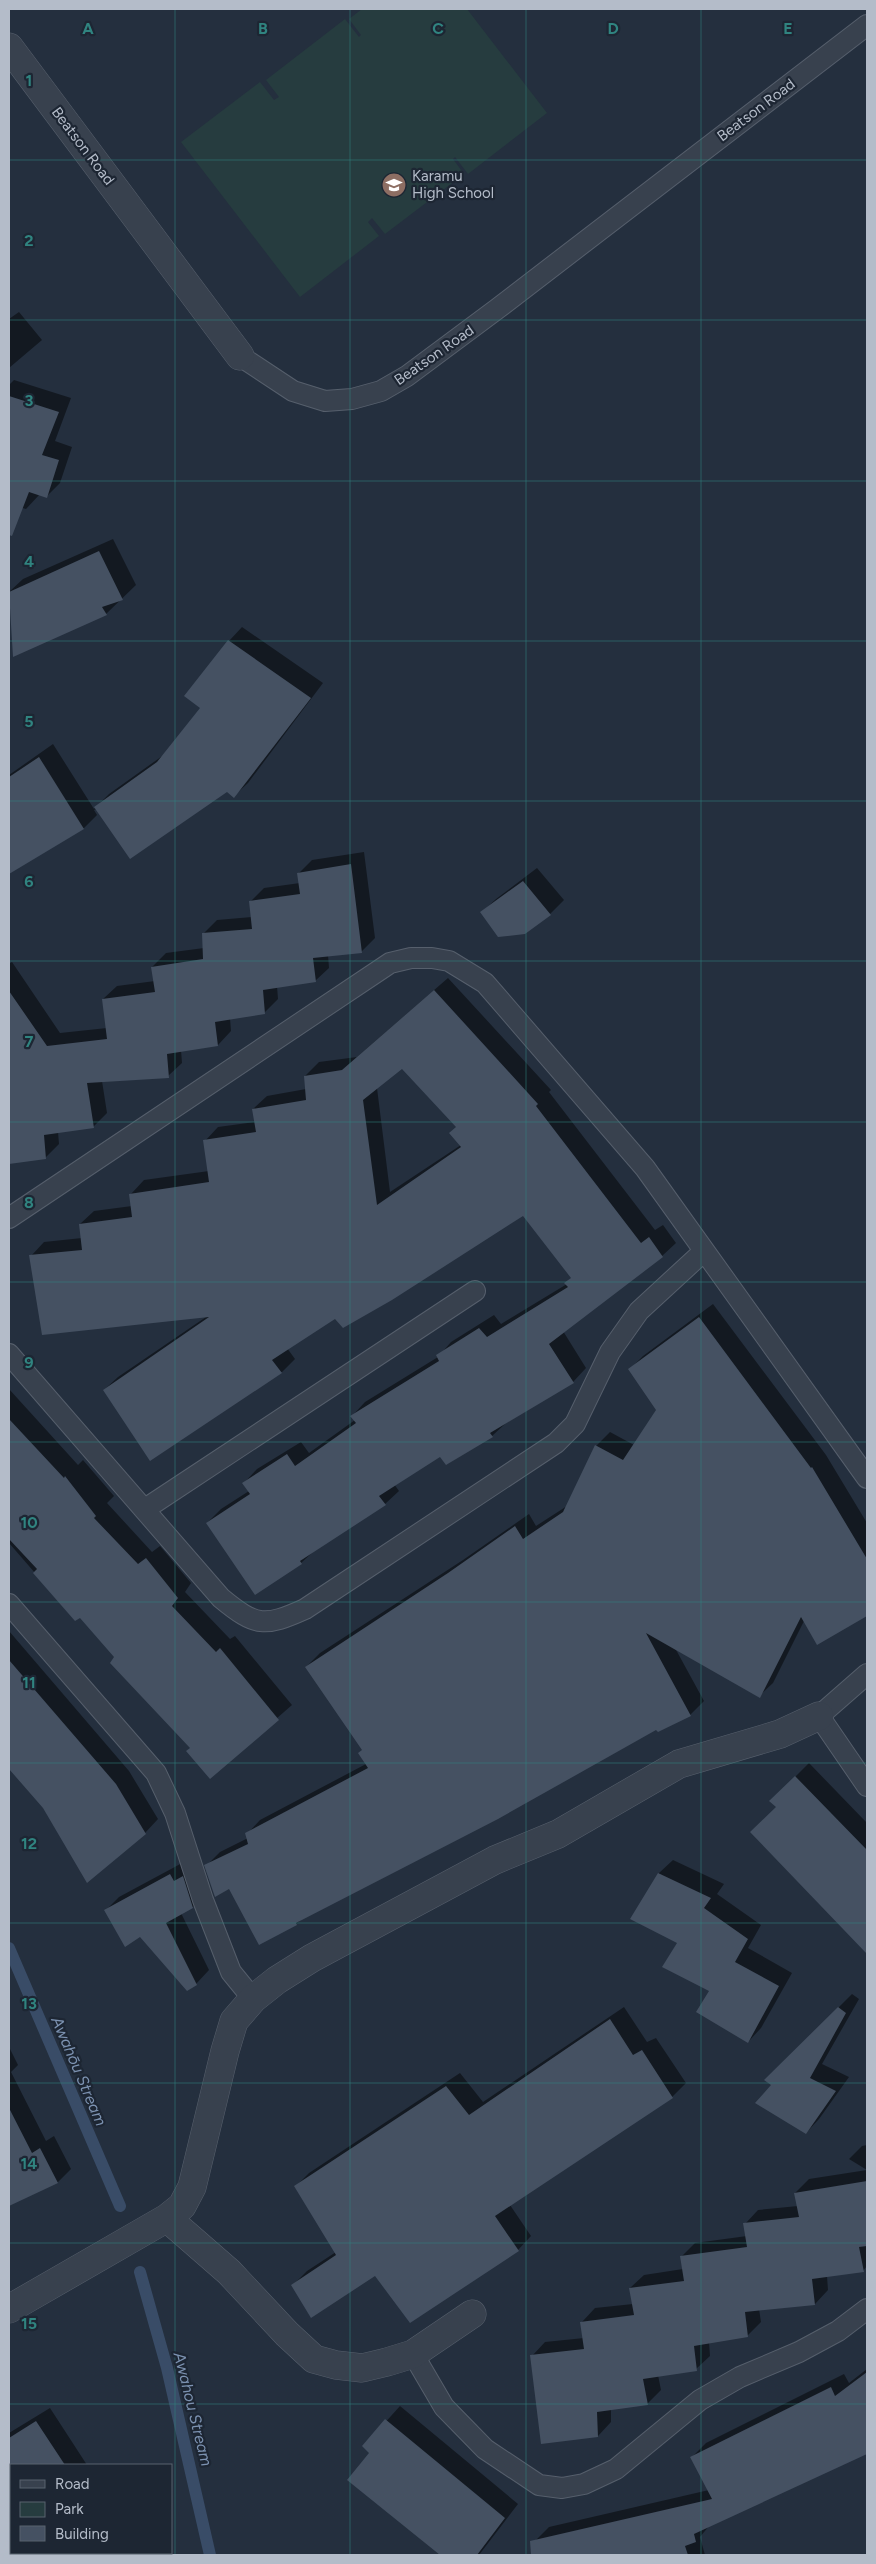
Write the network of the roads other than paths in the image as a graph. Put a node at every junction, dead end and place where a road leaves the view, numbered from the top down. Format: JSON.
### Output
{"nodes":[{"id":1,"x":867,"y":25,"type":"edge"},
{"id":2,"x":9,"y":47,"type":"edge"},
{"id":3,"x":240,"y":356,"type":"joint"},
{"id":4,"x":9,"y":1218,"type":"edge"},
{"id":5,"x":703,"y":1252,"type":"junction"},
{"id":6,"x":475,"y":1291,"type":"dead end"},
{"id":7,"x":9,"y":1354,"type":"edge"},
{"id":8,"x":867,"y":1478,"type":"edge"},
{"id":9,"x":145,"y":1509,"type":"junction"},
{"id":10,"x":9,"y":1604,"type":"edge"},
{"id":11,"x":867,"y":1674,"type":"edge"},
{"id":12,"x":818,"y":1716,"type":"junction"},
{"id":13,"x":867,"y":1786,"type":"edge"},
{"id":14,"x":253,"y":1999,"type":"junction"},
{"id":15,"x":167,"y":2218,"type":"junction"},
{"id":16,"x":9,"y":2309,"type":"edge"},
{"id":17,"x":867,"y":2309,"type":"edge"},
{"id":18,"x":472,"y":2314,"type":"dead end"},
{"id":19,"x":413,"y":2354,"type":"junction"}],
"edges":[{"from":1,"to":3,"type":"lane","name":"Beatson Road"},
{"from":2,"to":3,"type":"street","name":"Beatson Road"},
{"from":4,"to":5,"type":"lane"},
{"from":5,"to":8,"type":"lane"},
{"from":5,"to":9,"type":"lane"},
{"from":6,"to":9,"type":"lane"},
{"from":7,"to":9,"type":"lane"},
{"from":10,"to":14,"type":"lane"},
{"from":11,"to":12,"type":"lane"},
{"from":12,"to":13,"type":"lane"},
{"from":12,"to":14,"type":"street"},
{"from":14,"to":15,"type":"street"},
{"from":15,"to":16,"type":"street"},
{"from":15,"to":19,"type":"street"},
{"from":17,"to":19,"type":"lane"},
{"from":18,"to":19,"type":"street"}]}
